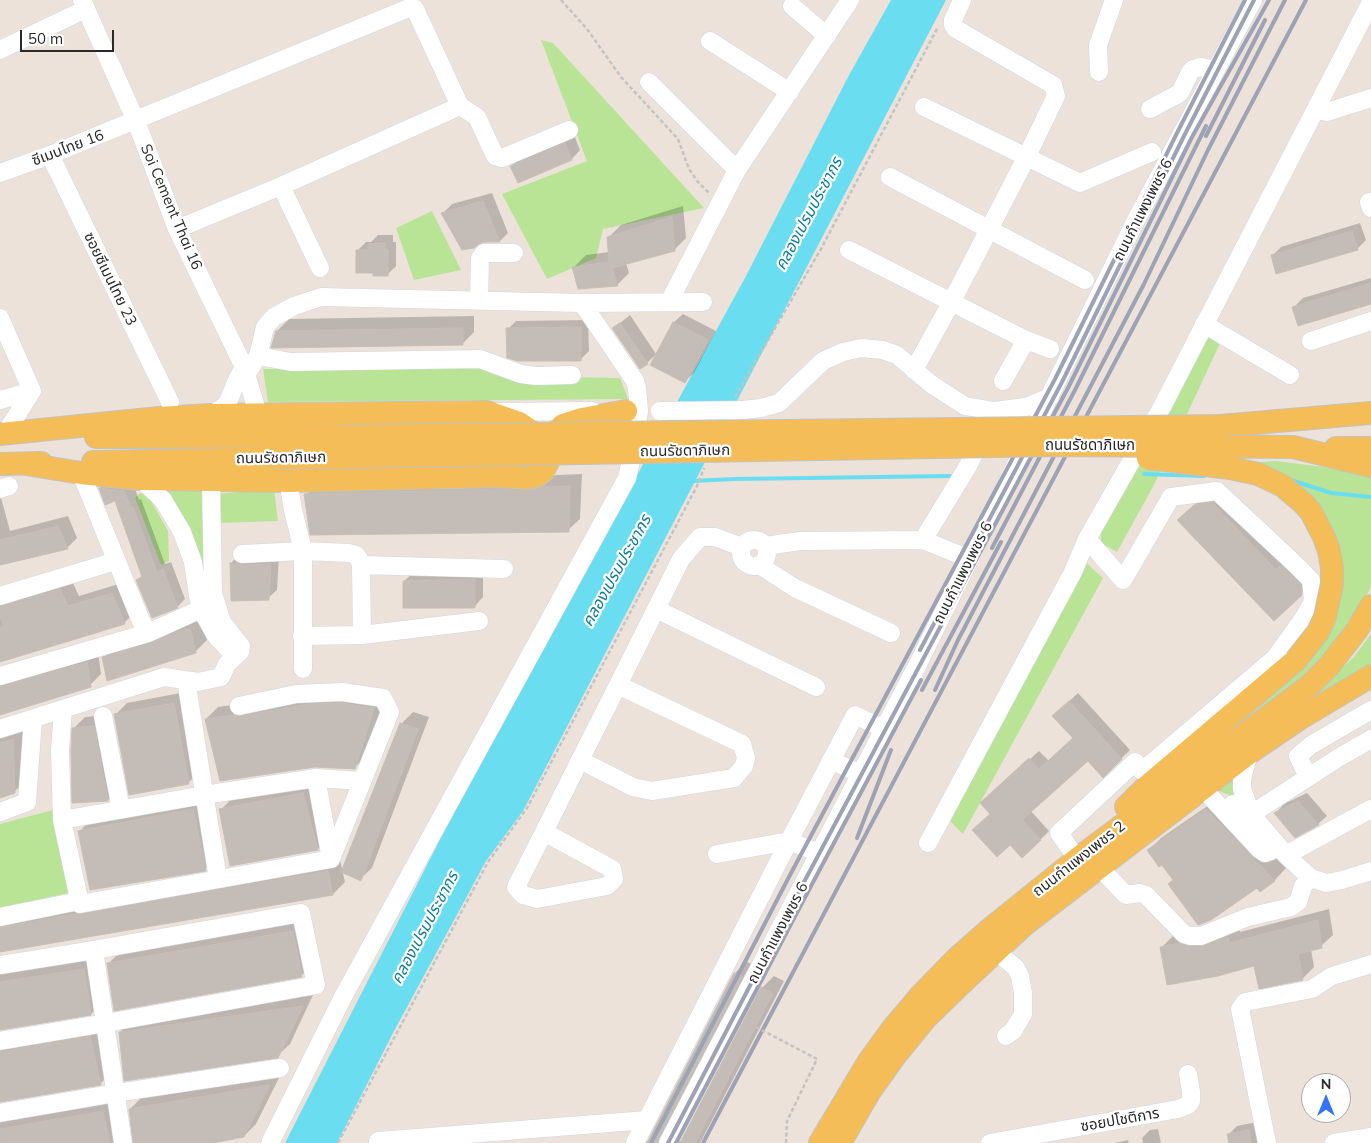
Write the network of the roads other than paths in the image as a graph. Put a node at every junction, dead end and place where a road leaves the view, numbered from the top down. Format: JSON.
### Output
{"nodes":[{"id":1,"x":850,"y":0,"type":"edge"},
{"id":2,"x":962,"y":0,"type":"edge"},
{"id":3,"x":1114,"y":0,"type":"edge"},
{"id":4,"x":1253,"y":0,"type":"edge"},
{"id":5,"x":1371,"y":2,"type":"edge"},
{"id":6,"x":84,"y":5,"type":"edge"},
{"id":7,"x":792,"y":6,"type":"dead end"},
{"id":8,"x":827,"y":36,"type":"junction"},
{"id":9,"x":710,"y":41,"type":"dead end"},
{"id":10,"x":0,"y":50,"type":"edge"},
{"id":11,"x":1215,"y":70,"type":"junction"},
{"id":12,"x":1099,"y":72,"type":"dead end"},
{"id":13,"x":649,"y":82,"type":"dead end"},
{"id":14,"x":790,"y":92,"type":"junction"},
{"id":15,"x":1371,"y":98,"type":"edge"},
{"id":16,"x":460,"y":106,"type":"junction"},
{"id":17,"x":924,"y":107,"type":"dead end"},
{"id":18,"x":1150,"y":109,"type":"dead end"},
{"id":19,"x":1316,"y":109,"type":"junction"},
{"id":20,"x":136,"y":121,"type":"junction"},
{"id":21,"x":568,"y":130,"type":"dead end"},
{"id":22,"x":1152,"y":152,"type":"dead end"},
{"id":23,"x":50,"y":155,"type":"junction"},
{"id":24,"x":1026,"y":158,"type":"junction"},
{"id":25,"x":737,"y":170,"type":"junction"},
{"id":26,"x":0,"y":173,"type":"edge"},
{"id":27,"x":890,"y":177,"type":"dead end"},
{"id":28,"x":281,"y":186,"type":"junction"},
{"id":29,"x":177,"y":229,"type":"junction"},
{"id":30,"x":989,"y":229,"type":"junction"},
{"id":31,"x":850,"y":250,"type":"dead end"},
{"id":32,"x":514,"y":253,"type":"dead end"},
{"id":33,"x":320,"y":268,"type":"dead end"},
{"id":34,"x":1085,"y":280,"type":"dead end"},
{"id":35,"x":479,"y":300,"type":"junction"},
{"id":36,"x":582,"y":302,"type":"junction"},
{"id":37,"x":669,"y":302,"type":"junction"},
{"id":38,"x":703,"y":302,"type":"dead end"},
{"id":39,"x":952,"y":302,"type":"junction"},
{"id":40,"x":0,"y":318,"type":"edge"},
{"id":41,"x":1371,"y":321,"type":"edge"},
{"id":42,"x":1204,"y":324,"type":"junction"},
{"id":43,"x":1026,"y":340,"type":"junction"},
{"id":44,"x":1310,"y":341,"type":"dead end"},
{"id":45,"x":1050,"y":349,"type":"dead end"},
{"id":46,"x":258,"y":356,"type":"junction"},
{"id":47,"x":914,"y":370,"type":"junction"},
{"id":48,"x":245,"y":371,"type":"junction"},
{"id":49,"x":572,"y":375,"type":"dead end"},
{"id":50,"x":1290,"y":376,"type":"dead end"},
{"id":51,"x":1003,"y":381,"type":"dead end"},
{"id":52,"x":32,"y":391,"type":"junction"},
{"id":53,"x":1050,"y":397,"type":"junction"},
{"id":54,"x":0,"y":400,"type":"edge"},
{"id":55,"x":170,"y":402,"type":"dead end"},
{"id":56,"x":632,"y":411,"type":"junction"},
{"id":57,"x":994,"y":411,"type":"junction"},
{"id":58,"x":487,"y":412,"type":"junction"},
{"id":59,"x":1371,"y":412,"type":"edge"},
{"id":60,"x":258,"y":414,"type":"junction"},
{"id":61,"x":210,"y":415,"type":"junction"},
{"id":62,"x":1220,"y":426,"type":"junction"},
{"id":63,"x":1371,"y":428,"type":"edge"},
{"id":64,"x":2,"y":435,"type":"edge"},
{"id":65,"x":1057,"y":445,"type":"junction"},
{"id":66,"x":343,"y":446,"type":"junction"},
{"id":67,"x":1293,"y":447,"type":"junction"},
{"id":68,"x":1371,"y":448,"type":"edge"},
{"id":69,"x":0,"y":464,"type":"edge"},
{"id":70,"x":26,"y":464,"type":"junction"},
{"id":71,"x":1371,"y":466,"type":"edge"},
{"id":72,"x":81,"y":473,"type":"junction"},
{"id":73,"x":500,"y":476,"type":"junction"},
{"id":74,"x":141,"y":479,"type":"junction"},
{"id":75,"x":211,"y":480,"type":"junction"},
{"id":76,"x":288,"y":481,"type":"junction"},
{"id":77,"x":1086,"y":539,"type":"junction"},
{"id":78,"x":923,"y":540,"type":"junction"},
{"id":79,"x":765,"y":546,"type":"junction"},
{"id":80,"x":742,"y":547,"type":"junction"},
{"id":81,"x":303,"y":551,"type":"junction"},
{"id":82,"x":242,"y":554,"type":"dead end"},
{"id":83,"x":970,"y":559,"type":"junction"},
{"id":84,"x":116,"y":561,"type":"junction"},
{"id":85,"x":361,"y":565,"type":"junction"},
{"id":86,"x":759,"y":565,"type":"junction"},
{"id":87,"x":504,"y":569,"type":"dead end"},
{"id":88,"x":0,"y":596,"type":"edge"},
{"id":89,"x":1371,"y":606,"type":"edge"},
{"id":90,"x":201,"y":609,"type":"junction"},
{"id":91,"x":656,"y":609,"type":"junction"},
{"id":92,"x":479,"y":621,"type":"dead end"},
{"id":93,"x":148,"y":633,"type":"junction"},
{"id":94,"x":891,"y":633,"type":"dead end"},
{"id":95,"x":302,"y":636,"type":"junction"},
{"id":96,"x":362,"y":636,"type":"junction"},
{"id":97,"x":235,"y":656,"type":"junction"},
{"id":98,"x":303,"y":669,"type":"dead end"},
{"id":99,"x":0,"y":676,"type":"edge"},
{"id":100,"x":1371,"y":676,"type":"edge"},
{"id":101,"x":186,"y":680,"type":"junction"},
{"id":102,"x":618,"y":685,"type":"junction"},
{"id":103,"x":816,"y":687,"type":"dead end"},
{"id":104,"x":238,"y":706,"type":"dead end"},
{"id":105,"x":63,"y":709,"type":"junction"},
{"id":106,"x":1371,"y":710,"type":"edge"},
{"id":107,"x":103,"y":716,"type":"dead end"},
{"id":108,"x":33,"y":719,"type":"junction"},
{"id":109,"x":0,"y":729,"type":"edge"},
{"id":110,"x":884,"y":729,"type":"junction"},
{"id":111,"x":1371,"y":739,"type":"edge"},
{"id":112,"x":1249,"y":753,"type":"junction"},
{"id":113,"x":580,"y":760,"type":"junction"},
{"id":114,"x":831,"y":760,"type":"junction"},
{"id":115,"x":860,"y":774,"type":"junction"},
{"id":116,"x":1308,"y":777,"type":"junction"},
{"id":117,"x":316,"y":778,"type":"junction"},
{"id":118,"x":362,"y":781,"type":"junction"},
{"id":119,"x":204,"y":795,"type":"junction"},
{"id":120,"x":1203,"y":795,"type":"junction"},
{"id":121,"x":1233,"y":804,"type":"junction"},
{"id":122,"x":1371,"y":809,"type":"edge"},
{"id":123,"x":121,"y":810,"type":"junction"},
{"id":124,"x":0,"y":812,"type":"edge"},
{"id":125,"x":1256,"y":817,"type":"junction"},
{"id":126,"x":62,"y":820,"type":"junction"},
{"id":127,"x":544,"y":832,"type":"junction"},
{"id":128,"x":789,"y":841,"type":"junction"},
{"id":129,"x":928,"y":843,"type":"dead end"},
{"id":130,"x":819,"y":853,"type":"junction"},
{"id":131,"x":1279,"y":853,"type":"junction"},
{"id":132,"x":717,"y":854,"type":"dead end"},
{"id":133,"x":1090,"y":858,"type":"junction"},
{"id":134,"x":331,"y":859,"type":"junction"},
{"id":135,"x":1371,"y":870,"type":"edge"},
{"id":136,"x":218,"y":879,"type":"junction"},
{"id":137,"x":1307,"y":882,"type":"junction"},
{"id":138,"x":79,"y":902,"type":"junction"},
{"id":139,"x":0,"y":917,"type":"edge"},
{"id":140,"x":94,"y":950,"type":"junction"},
{"id":141,"x":996,"y":951,"type":"junction"},
{"id":142,"x":1371,"y":964,"type":"edge"},
{"id":143,"x":0,"y":965,"type":"edge"},
{"id":144,"x":106,"y":1023,"type":"junction"},
{"id":145,"x":1006,"y":1036,"type":"dead end"},
{"id":146,"x":0,"y":1041,"type":"edge"},
{"id":147,"x":679,"y":1058,"type":"junction"},
{"id":148,"x":280,"y":1068,"type":"dead end"},
{"id":149,"x":706,"y":1070,"type":"junction"},
{"id":150,"x":1188,"y":1074,"type":"dead end"},
{"id":151,"x":116,"y":1093,"type":"junction"},
{"id":152,"x":0,"y":1113,"type":"edge"},
{"id":153,"x":647,"y":1120,"type":"junction"},
{"id":154,"x":1371,"y":1137,"type":"edge"},
{"id":155,"x":378,"y":1141,"type":"dead end"},
{"id":156,"x":1353,"y":1141,"type":"edge"},
{"id":157,"x":123,"y":1143,"type":"edge"},
{"id":158,"x":270,"y":1143,"type":"edge"},
{"id":159,"x":635,"y":1143,"type":"edge"},
{"id":160,"x":668,"y":1143,"type":"edge"},
{"id":161,"x":820,"y":1143,"type":"edge"},
{"id":162,"x":840,"y":1143,"type":"edge"},
{"id":163,"x":990,"y":1143,"type":"edge"},
{"id":164,"x":1267,"y":1143,"type":"edge"},
{"id":165,"x":1334,"y":1143,"type":"edge"}],
"edges":[{"from":1,"to":8,"type":"street"},
{"from":2,"to":24,"type":"street"},
{"from":3,"to":12,"type":"street"},
{"from":4,"to":11,"type":"street","name":"ถนนกำแพงเพชร 6"},
{"from":5,"to":19,"type":"street"},
{"from":6,"to":10,"type":"street"},
{"from":6,"to":20,"type":"street","name":"Soi Cement Thai 16"},
{"from":7,"to":8,"type":"street"},
{"from":8,"to":14,"type":"street"},
{"from":9,"to":14,"type":"street"},
{"from":11,"to":18,"type":"street"},
{"from":11,"to":53,"type":"street","name":"ถนนกำแพงเพชร 6"},
{"from":13,"to":25,"type":"street"},
{"from":14,"to":25,"type":"street"},
{"from":15,"to":19,"type":"street"},
{"from":16,"to":20,"type":"street","name":"ซีเมนไทย 16"},
{"from":16,"to":21,"type":"street"},
{"from":16,"to":28,"type":"street"},
{"from":17,"to":24,"type":"street"},
{"from":19,"to":42,"type":"street"},
{"from":20,"to":23,"type":"street","name":"ซีเมนไทย 16"},
{"from":20,"to":29,"type":"street","name":"Soi Cement Thai 16"},
{"from":22,"to":24,"type":"street"},
{"from":23,"to":26,"type":"street","name":"ซีเมนไทย 16"},
{"from":23,"to":55,"type":"street","name":"ซอยซีเมนไทย 23"},
{"from":24,"to":30,"type":"street"},
{"from":25,"to":37,"type":"street"},
{"from":27,"to":30,"type":"street"},
{"from":28,"to":29,"type":"street"},
{"from":28,"to":33,"type":"street"},
{"from":29,"to":48,"type":"street","name":"Soi Cement Thai 16"},
{"from":30,"to":34,"type":"street"},
{"from":30,"to":39,"type":"street"},
{"from":31,"to":39,"type":"street"},
{"from":32,"to":35,"type":"street"},
{"from":35,"to":36,"type":"street"},
{"from":35,"to":46,"type":"street"},
{"from":36,"to":37,"type":"street"},
{"from":36,"to":56,"type":"street"},
{"from":37,"to":38,"type":"street"},
{"from":39,"to":43,"type":"street"},
{"from":39,"to":47,"type":"street"},
{"from":40,"to":52,"type":"street"},
{"from":41,"to":44,"type":"street"},
{"from":42,"to":50,"type":"street"},
{"from":42,"to":77,"type":"street"},
{"from":43,"to":45,"type":"street"},
{"from":43,"to":51,"type":"street"},
{"from":46,"to":48,"type":"street"},
{"from":46,"to":49,"type":"street"},
{"from":47,"to":56,"type":"street","bridge":true},
{"from":47,"to":57,"type":"street"},
{"from":48,"to":60,"type":"street","name":"Soi Cement Thai 16"},
{"from":48,"to":61,"type":"street"},
{"from":52,"to":54,"type":"street"},
{"from":52,"to":64,"type":"street"},
{"from":53,"to":57,"type":"street"},
{"from":53,"to":83,"type":"street","name":"ถนนกำแพงเพชร 6"},
{"from":56,"to":58,"type":"street"},
{"from":56,"to":73,"type":"main road"},
{"from":56,"to":158,"type":"street"},
{"from":57,"to":78,"type":"street"},
{"from":58,"to":60,"type":"main road"},
{"from":58,"to":73,"type":"main road"},
{"from":59,"to":62,"type":"main road"},
{"from":60,"to":61,"type":"main road"},
{"from":61,"to":64,"type":"main road"},
{"from":62,"to":63,"type":"main road","name":"ถนนรัชดาภิเษก"},
{"from":62,"to":66,"type":"main road","name":"ถนนรัชดาภิเษก","bridge":true},
{"from":64,"to":66,"type":"main road","name":"ถนนรัชดาภิเษก"},
{"from":65,"to":66,"type":"main road","name":"ถนนรัชดาภิเษก","bridge":true},
{"from":65,"to":67,"type":"main road","name":"ถนนรัชดาภิเษก","bridge":true},
{"from":65,"to":133,"type":"main road","bridge":true},
{"from":66,"to":70,"type":"main road","name":"ถนนรัชดาภิเษก"},
{"from":67,"to":68,"type":"main road","name":"ถนนรัชดาภิเษก"},
{"from":67,"to":71,"type":"main road"},
{"from":69,"to":70,"type":"main road","name":"ถนนรัชดาภิเษก"},
{"from":70,"to":72,"type":"main road"},
{"from":72,"to":74,"type":"main road"},
{"from":72,"to":84,"type":"street"},
{"from":73,"to":76,"type":"main road"},
{"from":74,"to":75,"type":"main road"},
{"from":74,"to":90,"type":"street"},
{"from":75,"to":76,"type":"main road"},
{"from":75,"to":97,"type":"street"},
{"from":76,"to":81,"type":"street"},
{"from":77,"to":129,"type":"street"},
{"from":77,"to":133,"type":"street"},
{"from":78,"to":79,"type":"street"},
{"from":78,"to":83,"type":"street"},
{"from":79,"to":80,"type":"street"},
{"from":79,"to":86,"type":"street"},
{"from":80,"to":86,"type":"street"},
{"from":80,"to":91,"type":"street"},
{"from":81,"to":82,"type":"street"},
{"from":81,"to":85,"type":"street"},
{"from":81,"to":95,"type":"street"},
{"from":83,"to":110,"type":"street","name":"ถนนกำแพงเพชร 6"},
{"from":84,"to":88,"type":"street"},
{"from":84,"to":93,"type":"street"},
{"from":85,"to":87,"type":"street"},
{"from":85,"to":96,"type":"street"},
{"from":86,"to":94,"type":"street"},
{"from":89,"to":133,"type":"main road","name":"ถนนกำแพงเพชร 2"},
{"from":90,"to":93,"type":"street"},
{"from":90,"to":97,"type":"street"},
{"from":91,"to":102,"type":"street"},
{"from":91,"to":103,"type":"street"},
{"from":92,"to":96,"type":"street"},
{"from":93,"to":99,"type":"street"},
{"from":95,"to":96,"type":"street"},
{"from":95,"to":98,"type":"street"},
{"from":97,"to":101,"type":"street"},
{"from":100,"to":112,"type":"main road","name":"ถนนกำแพงเพชร 2"},
{"from":101,"to":105,"type":"street"},
{"from":101,"to":119,"type":"street"},
{"from":102,"to":113,"type":"street"},
{"from":102,"to":113,"type":"street"},
{"from":104,"to":118,"type":"street"},
{"from":105,"to":108,"type":"street"},
{"from":105,"to":126,"type":"street"},
{"from":106,"to":116,"type":"street"},
{"from":107,"to":123,"type":"street"},
{"from":108,"to":109,"type":"street"},
{"from":108,"to":124,"type":"street"},
{"from":110,"to":114,"type":"street"},
{"from":110,"to":115,"type":"street","name":"ถนนกำแพงเพชร 6"},
{"from":111,"to":116,"type":"street"},
{"from":112,"to":120,"type":"main road","name":"ถนนกำแพงเพชร 2"},
{"from":112,"to":125,"type":"street"},
{"from":113,"to":127,"type":"street"},
{"from":114,"to":115,"type":"street"},
{"from":114,"to":128,"type":"street"},
{"from":115,"to":130,"type":"street","name":"ถนนกำแพงเพชร 6"},
{"from":116,"to":125,"type":"street"},
{"from":117,"to":118,"type":"street"},
{"from":117,"to":119,"type":"street"},
{"from":117,"to":134,"type":"street"},
{"from":118,"to":134,"type":"street"},
{"from":119,"to":123,"type":"street"},
{"from":119,"to":136,"type":"street"},
{"from":120,"to":121,"type":"street"},
{"from":120,"to":131,"type":"street"},
{"from":120,"to":133,"type":"main road","name":"ถนนกำแพงเพชร 2"},
{"from":121,"to":125,"type":"street"},
{"from":121,"to":131,"type":"street"},
{"from":122,"to":131,"type":"street"},
{"from":123,"to":126,"type":"street"},
{"from":125,"to":131,"type":"street"},
{"from":126,"to":138,"type":"street"},
{"from":127,"to":127,"type":"street"},
{"from":128,"to":130,"type":"street"},
{"from":128,"to":132,"type":"street"},
{"from":128,"to":147,"type":"street"},
{"from":130,"to":149,"type":"street","name":"ถนนกำแพงเพชร 6"},
{"from":131,"to":137,"type":"street"},
{"from":133,"to":137,"type":"street"},
{"from":133,"to":141,"type":"main road","name":"ถนนกำแพงเพชร 2"},
{"from":133,"to":161,"type":"main road","name":"ถนนกำแพงเพชร 2"},
{"from":134,"to":136,"type":"street"},
{"from":135,"to":137,"type":"street"},
{"from":136,"to":138,"type":"street"},
{"from":138,"to":139,"type":"street"},
{"from":140,"to":143,"type":"street"},
{"from":140,"to":144,"type":"street"},
{"from":140,"to":144,"type":"street"},
{"from":141,"to":145,"type":"street"},
{"from":141,"to":162,"type":"main road","name":"ถนนกำแพงเพชร 2"},
{"from":142,"to":164,"type":"street"},
{"from":144,"to":146,"type":"street"},
{"from":144,"to":151,"type":"street"},
{"from":147,"to":149,"type":"street"},
{"from":147,"to":153,"type":"street"},
{"from":148,"to":151,"type":"street"},
{"from":149,"to":160,"type":"street","name":"ถนนกำแพงเพชร 6"},
{"from":150,"to":163,"type":"street","name":"ซอยปโชติการ"},
{"from":151,"to":152,"type":"street"},
{"from":151,"to":157,"type":"street"},
{"from":153,"to":155,"type":"street"},
{"from":153,"to":159,"type":"street"},
{"from":154,"to":156,"type":"street"},
{"from":156,"to":165,"type":"street"}]}
